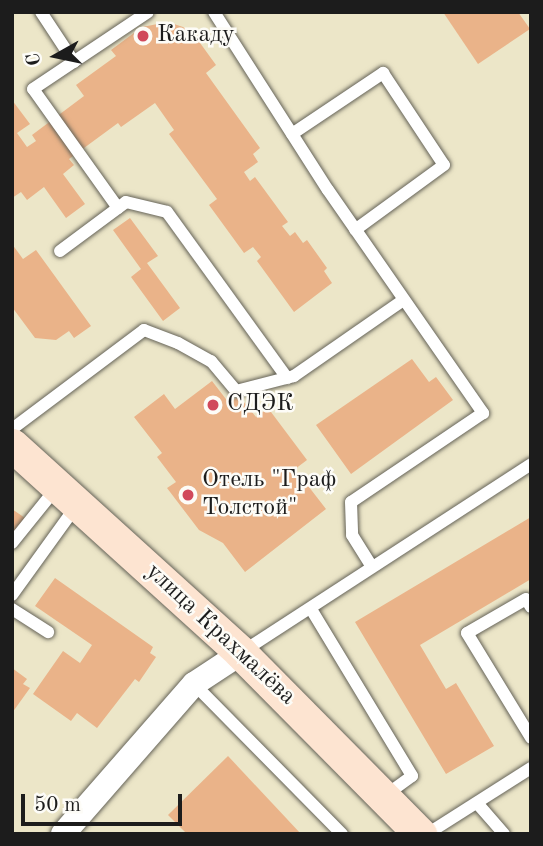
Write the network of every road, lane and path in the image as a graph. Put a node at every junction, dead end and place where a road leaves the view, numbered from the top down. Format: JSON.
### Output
{"nodes":[{"id":1,"x":41,"y":12,"type":"edge"},
{"id":2,"x":148,"y":12,"type":"edge"},
{"id":3,"x":214,"y":12,"type":"edge"},
{"id":4,"x":74,"y":62,"type":"junction"},
{"id":5,"x":292,"y":134,"type":"junction"},
{"id":6,"x":118,"y":208,"type":"junction"},
{"id":7,"x":355,"y":230,"type":"junction"},
{"id":8,"x":60,"y":251,"type":"dead end"},
{"id":9,"x":402,"y":301,"type":"junction"},
{"id":10,"x":287,"y":378,"type":"junction"},
{"id":11,"x":12,"y":429,"type":"edge"},
{"id":12,"x":12,"y":445,"type":"edge"},
{"id":13,"x":531,"y":464,"type":"edge"},
{"id":14,"x":67,"y":496,"type":"junction"},
{"id":15,"x":12,"y":543,"type":"edge"},
{"id":16,"x":371,"y":566,"type":"junction"},
{"id":17,"x":12,"y":595,"type":"edge"},
{"id":18,"x":531,"y":607,"type":"edge"},
{"id":19,"x":12,"y":609,"type":"edge"},
{"id":20,"x":311,"y":609,"type":"junction"},
{"id":21,"x":48,"y":632,"type":"dead end"},
{"id":22,"x":242,"y":653,"type":"junction"},
{"id":23,"x":194,"y":684,"type":"junction"},
{"id":24,"x":531,"y":738,"type":"edge"},
{"id":25,"x":531,"y":768,"type":"edge"},
{"id":26,"x":384,"y":796,"type":"junction"},
{"id":27,"x":477,"y":803,"type":"junction"},
{"id":28,"x":63,"y":834,"type":"edge"},
{"id":29,"x":342,"y":834,"type":"edge"},
{"id":30,"x":420,"y":834,"type":"edge"},
{"id":31,"x":427,"y":834,"type":"edge"},
{"id":32,"x":504,"y":834,"type":"edge"}],
"edges":[{"from":1,"to":4,"type":"lane"},
{"from":2,"to":4,"type":"lane"},
{"from":3,"to":5,"type":"lane"},
{"from":4,"to":6,"type":"lane"},
{"from":5,"to":7,"type":"lane"},
{"from":5,"to":7,"type":"lane"},
{"from":6,"to":8,"type":"lane"},
{"from":6,"to":10,"type":"lane"},
{"from":7,"to":9,"type":"lane"},
{"from":9,"to":10,"type":"lane"},
{"from":9,"to":16,"type":"lane"},
{"from":10,"to":11,"type":"lane"},
{"from":12,"to":14,"type":"main road","name":"улица Крахмалёва"},
{"from":13,"to":16,"type":"lane"},
{"from":14,"to":15,"type":"lane"},
{"from":14,"to":17,"type":"lane"},
{"from":14,"to":22,"type":"main road","name":"улица Крахмалёва"},
{"from":16,"to":20,"type":"lane"},
{"from":18,"to":24,"type":"lane"},
{"from":19,"to":21,"type":"lane"},
{"from":20,"to":22,"type":"lane"},
{"from":20,"to":26,"type":"lane"},
{"from":22,"to":23,"type":"street"},
{"from":22,"to":26,"type":"main road","name":"улица Крахмалёва"},
{"from":23,"to":28,"type":"street"},
{"from":23,"to":29,"type":"lane"},
{"from":25,"to":27,"type":"lane"},
{"from":26,"to":30,"type":"main road","name":"улица Крахмалёва"},
{"from":27,"to":31,"type":"lane"},
{"from":27,"to":32,"type":"lane"}]}
